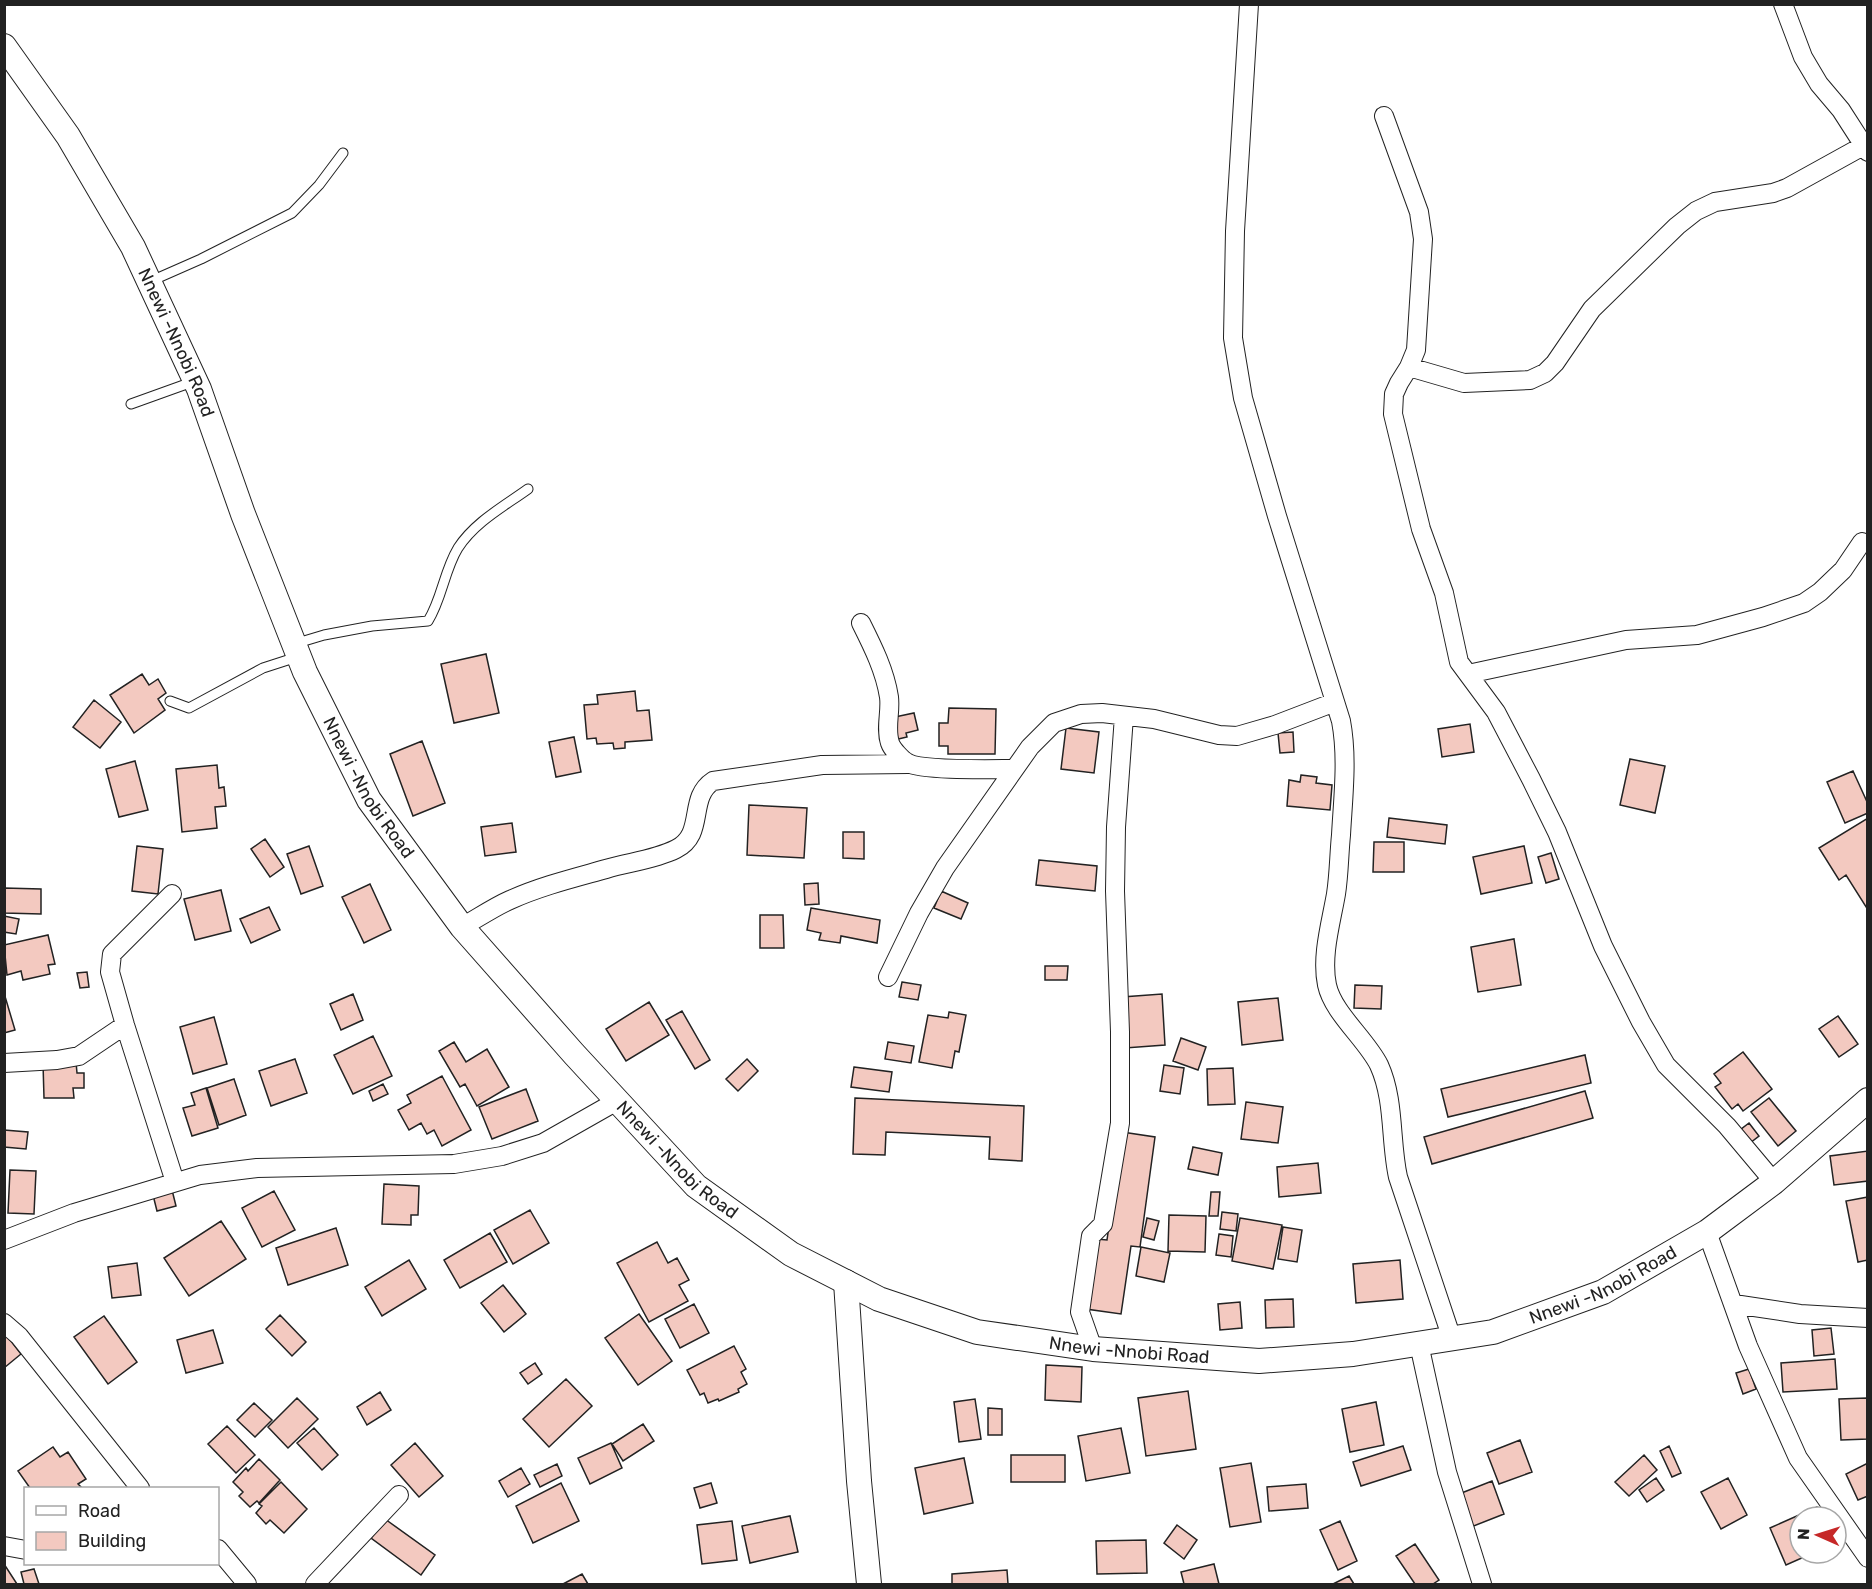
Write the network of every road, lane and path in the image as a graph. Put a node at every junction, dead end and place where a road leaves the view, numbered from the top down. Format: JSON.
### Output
{"nodes":[{"id":1,"x":1249,"y":4,"type":"edge"},
{"id":2,"x":1784,"y":4,"type":"edge"},
{"id":3,"x":4,"y":46,"type":"edge"},
{"id":4,"x":1384,"y":116,"type":"dead end"},
{"id":5,"x":1865,"y":149,"type":"edge"},
{"id":6,"x":343,"y":153,"type":"dead end"},
{"id":7,"x":149,"y":282,"type":"junction"},
{"id":8,"x":1409,"y":367,"type":"junction"},
{"id":9,"x":195,"y":381,"type":"junction"},
{"id":10,"x":131,"y":404,"type":"dead end"},
{"id":11,"x":528,"y":489,"type":"dead end"},
{"id":12,"x":1862,"y":542,"type":"dead end"},
{"id":13,"x":861,"y":623,"type":"dead end"},
{"id":14,"x":297,"y":650,"type":"junction"},
{"id":15,"x":1468,"y":674,"type":"junction"},
{"id":16,"x":170,"y":700,"type":"dead end"},
{"id":17,"x":1335,"y":702,"type":"junction"},
{"id":18,"x":1124,"y":716,"type":"junction"},
{"id":19,"x":908,"y":764,"type":"junction"},
{"id":20,"x":1014,"y":769,"type":"junction"},
{"id":21,"x":172,"y":894,"type":"dead end"},
{"id":22,"x":462,"y":927,"type":"junction"},
{"id":23,"x":888,"y":977,"type":"dead end"},
{"id":24,"x":125,"y":1025,"type":"junction"},
{"id":25,"x":4,"y":1063,"type":"edge"},
{"id":26,"x":1868,"y":1100,"type":"edge"},
{"id":27,"x":617,"y":1101,"type":"junction"},
{"id":28,"x":175,"y":1182,"type":"junction"},
{"id":29,"x":1774,"y":1182,"type":"junction"},
{"id":30,"x":1707,"y":1232,"type":"junction"},
{"id":31,"x":4,"y":1240,"type":"edge"},
{"id":32,"x":846,"y":1282,"type":"junction"},
{"id":33,"x":1734,"y":1304,"type":"junction"},
{"id":34,"x":1868,"y":1318,"type":"edge"},
{"id":35,"x":4,"y":1323,"type":"edge"},
{"id":36,"x":1452,"y":1339,"type":"junction"},
{"id":37,"x":1419,"y":1344,"type":"junction"},
{"id":38,"x":1093,"y":1348,"type":"junction"},
{"id":39,"x":139,"y":1487,"type":"edge"},
{"id":40,"x":399,"y":1495,"type":"dead end"},
{"id":41,"x":4,"y":1546,"type":"edge"},
{"id":42,"x":24,"y":1550,"type":"edge"},
{"id":43,"x":219,"y":1550,"type":"edge"},
{"id":44,"x":1868,"y":1558,"type":"edge"},
{"id":45,"x":247,"y":1584,"type":"edge"},
{"id":46,"x":315,"y":1584,"type":"edge"},
{"id":47,"x":869,"y":1584,"type":"edge"},
{"id":48,"x":1482,"y":1584,"type":"edge"}],
"edges":[{"from":1,"to":17,"type":"street"},
{"from":2,"to":5,"type":"street"},
{"from":3,"to":7,"type":"main road","name":"Nnewi -Nnobi Road"},
{"from":4,"to":8,"type":"street"},
{"from":5,"to":8,"type":"street"},
{"from":6,"to":7,"type":"lane"},
{"from":7,"to":9,"type":"main road","name":"Nnewi -Nnobi Road"},
{"from":8,"to":15,"type":"street"},
{"from":9,"to":10,"type":"lane"},
{"from":9,"to":14,"type":"main road","name":"Nnewi -Nnobi Road"},
{"from":11,"to":14,"type":"lane"},
{"from":12,"to":15,"type":"street"},
{"from":13,"to":19,"type":"street"},
{"from":14,"to":16,"type":"lane"},
{"from":14,"to":22,"type":"main road","name":"Nnewi -Nnobi Road"},
{"from":15,"to":29,"type":"street"},
{"from":17,"to":18,"type":"street"},
{"from":17,"to":36,"type":"street"},
{"from":18,"to":20,"type":"street"},
{"from":18,"to":38,"type":"street"},
{"from":19,"to":20,"type":"street"},
{"from":19,"to":22,"type":"street"},
{"from":20,"to":23,"type":"street"},
{"from":21,"to":24,"type":"street"},
{"from":22,"to":27,"type":"main road","name":"Nnewi -Nnobi Road"},
{"from":24,"to":25,"type":"street"},
{"from":24,"to":28,"type":"street"},
{"from":26,"to":29,"type":"main road","name":"Nnewi -Nnobi Road"},
{"from":27,"to":28,"type":"street"},
{"from":27,"to":32,"type":"main road","name":"Nnewi -Nnobi Road"},
{"from":28,"to":31,"type":"street"},
{"from":29,"to":30,"type":"main road","name":"Nnewi -Nnobi Road"},
{"from":30,"to":33,"type":"street"},
{"from":30,"to":36,"type":"main road","name":"Nnewi -Nnobi Road"},
{"from":32,"to":38,"type":"main road","name":"Nnewi -Nnobi Road"},
{"from":32,"to":47,"type":"main road"},
{"from":33,"to":34,"type":"street"},
{"from":33,"to":44,"type":"street"},
{"from":35,"to":39,"type":"street"},
{"from":36,"to":37,"type":"main road","name":"Nnewi -Nnobi Road"},
{"from":37,"to":38,"type":"main road","name":"Nnewi -Nnobi Road"},
{"from":37,"to":48,"type":"street"},
{"from":40,"to":46,"type":"street"},
{"from":41,"to":42,"type":"street"},
{"from":43,"to":45,"type":"street"}]}
